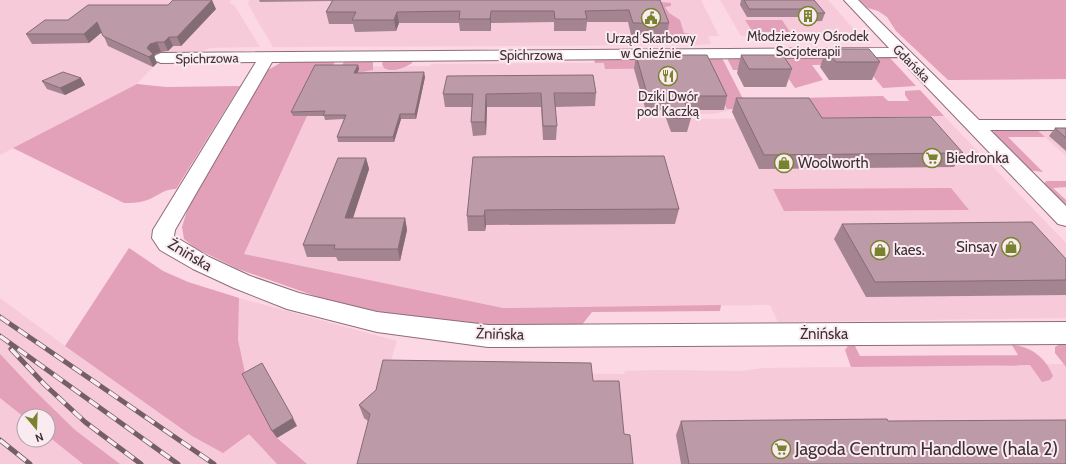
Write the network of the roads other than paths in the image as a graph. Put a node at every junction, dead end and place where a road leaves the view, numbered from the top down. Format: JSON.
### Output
{"nodes":[{"id":1,"x":851,"y":0,"type":"edge"},
{"id":2,"x":901,"y":52,"type":"junction"},
{"id":3,"x":267,"y":57,"type":"junction"},
{"id":4,"x":161,"y":58,"type":"dead end"},
{"id":5,"x":974,"y":125,"type":"junction"},
{"id":6,"x":1066,"y":125,"type":"edge"},
{"id":7,"x":1066,"y":220,"type":"edge"},
{"id":8,"x":1066,"y":333,"type":"edge"}],
"edges":[{"from":1,"to":2,"type":"street","name":"Gdańska"},
{"from":2,"to":3,"type":"street","name":"Spichrzowa"},
{"from":2,"to":5,"type":"street","name":"Gdańska"},
{"from":3,"to":4,"type":"street","name":"Spichrzowa"},
{"from":3,"to":8,"type":"street","name":"Żnińska"},
{"from":5,"to":6,"type":"street"},
{"from":5,"to":7,"type":"street","name":"Gdańska"}]}
